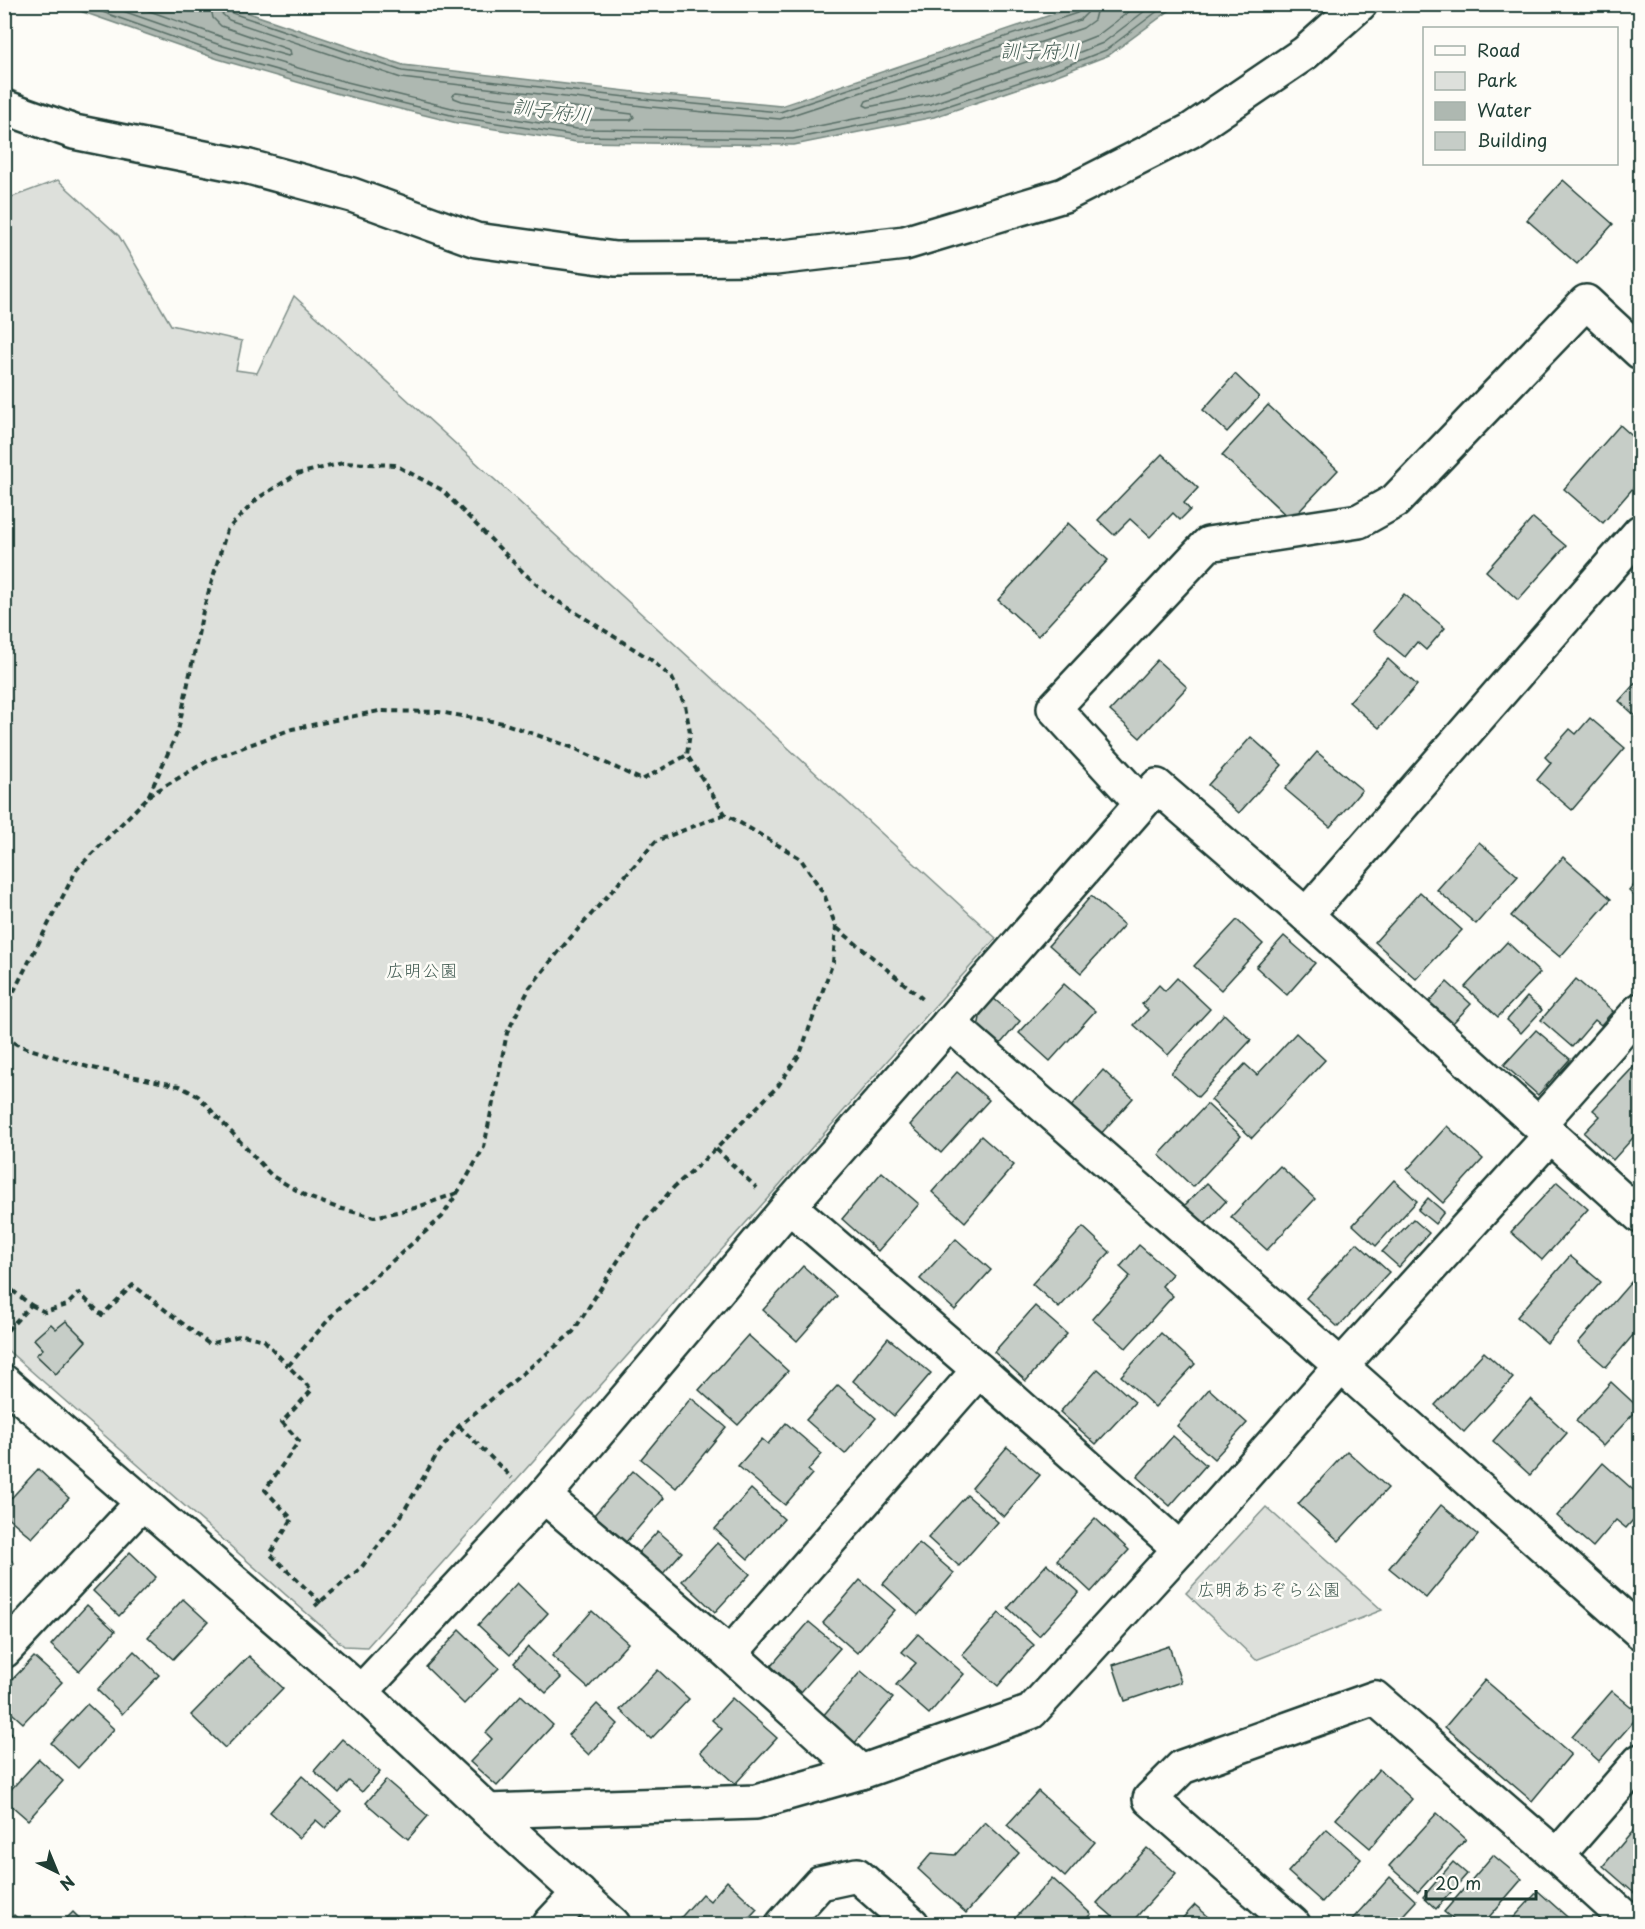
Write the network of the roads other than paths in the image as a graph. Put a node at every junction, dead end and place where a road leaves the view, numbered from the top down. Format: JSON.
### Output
{"nodes":[{"id":1,"x":1360,"y":4,"type":"edge"},
{"id":2,"x":4,"y":106,"type":"edge"},
{"id":3,"x":1641,"y":352,"type":"edge"},
{"id":4,"x":1641,"y":532,"type":"edge"},
{"id":5,"x":1141,"y":803,"type":"junction"},
{"id":6,"x":1306,"y":915,"type":"junction"},
{"id":7,"x":1641,"y":1010,"type":"edge"},
{"id":8,"x":949,"y":1023,"type":"junction"},
{"id":9,"x":1545,"y":1130,"type":"junction"},
{"id":10,"x":789,"y":1206,"type":"junction"},
{"id":11,"x":1641,"y":1216,"type":"edge"},
{"id":12,"x":1341,"y":1366,"type":"junction"},
{"id":13,"x":979,"y":1370,"type":"junction"},
{"id":14,"x":4,"y":1382,"type":"edge"},
{"id":15,"x":544,"y":1496,"type":"junction"},
{"id":16,"x":142,"y":1503,"type":"junction"},
{"id":17,"x":1180,"y":1550,"type":"junction"},
{"id":18,"x":1641,"y":1632,"type":"edge"},
{"id":19,"x":4,"y":1651,"type":"edge"},
{"id":20,"x":730,"y":1654,"type":"junction"},
{"id":21,"x":361,"y":1692,"type":"junction"},
{"id":22,"x":1641,"y":1761,"type":"edge"},
{"id":23,"x":861,"y":1772,"type":"junction"},
{"id":24,"x":488,"y":1811,"type":"junction"},
{"id":25,"x":1557,"y":1856,"type":"junction"},
{"id":26,"x":579,"y":1893,"type":"junction"},
{"id":27,"x":550,"y":1924,"type":"edge"},
{"id":28,"x":613,"y":1924,"type":"edge"},
{"id":29,"x":783,"y":1924,"type":"edge"},
{"id":30,"x":912,"y":1924,"type":"edge"},
{"id":31,"x":1293,"y":1924,"type":"edge"},
{"id":32,"x":1632,"y":1924,"type":"edge"}],
"edges":[{"from":1,"to":2,"type":"street"},
{"from":3,"to":5,"type":"street"},
{"from":4,"to":6,"type":"street"},
{"from":5,"to":6,"type":"street"},
{"from":5,"to":8,"type":"street"},
{"from":6,"to":9,"type":"street"},
{"from":7,"to":9,"type":"street"},
{"from":8,"to":10,"type":"street"},
{"from":8,"to":12,"type":"street"},
{"from":9,"to":11,"type":"street"},
{"from":9,"to":12,"type":"street"},
{"from":10,"to":13,"type":"street"},
{"from":10,"to":15,"type":"street"},
{"from":12,"to":17,"type":"street"},
{"from":12,"to":18,"type":"street"},
{"from":13,"to":17,"type":"street"},
{"from":13,"to":20,"type":"street"},
{"from":14,"to":16,"type":"street"},
{"from":15,"to":20,"type":"street"},
{"from":15,"to":21,"type":"street"},
{"from":16,"to":19,"type":"street"},
{"from":16,"to":21,"type":"street"},
{"from":17,"to":23,"type":"street"},
{"from":20,"to":23,"type":"street"},
{"from":21,"to":24,"type":"street"},
{"from":22,"to":25,"type":"street"},
{"from":23,"to":24,"type":"street"},
{"from":24,"to":26,"type":"street"},
{"from":25,"to":31,"type":"street"},
{"from":25,"to":32,"type":"street"},
{"from":26,"to":27,"type":"street"},
{"from":26,"to":28,"type":"street"},
{"from":29,"to":30,"type":"street"}]}
